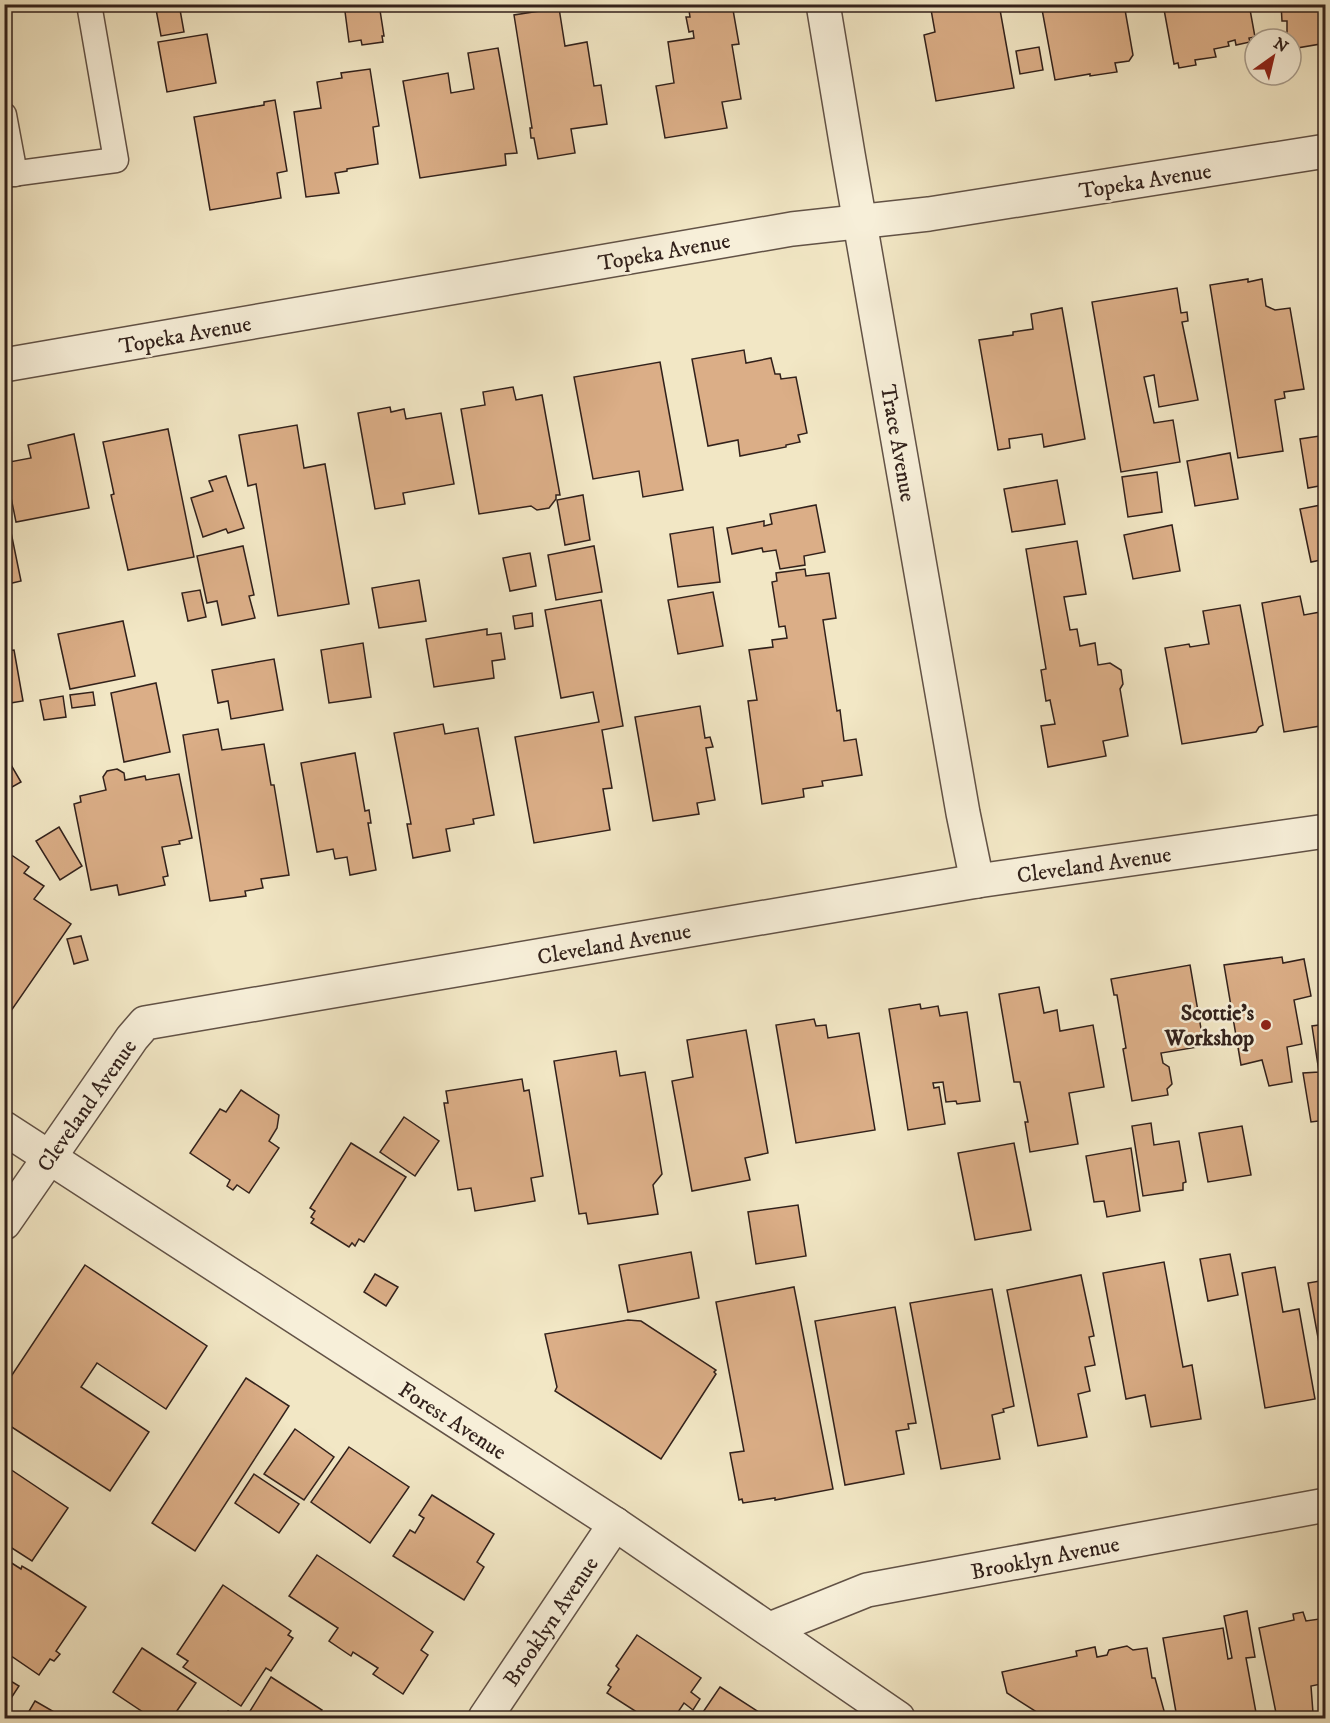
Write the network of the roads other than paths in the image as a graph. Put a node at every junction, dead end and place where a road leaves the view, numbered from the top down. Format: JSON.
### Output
{"nodes":[{"id":1,"x":89,"y":4,"type":"edge"},
{"id":2,"x":824,"y":4,"type":"edge"},
{"id":3,"x":4,"y":115,"type":"edge"},
{"id":4,"x":1326,"y":151,"type":"edge"},
{"id":5,"x":10,"y":175,"type":"edge"},
{"id":6,"x":860,"y":222,"type":"junction"},
{"id":7,"x":4,"y":365,"type":"edge"},
{"id":8,"x":1326,"y":831,"type":"edge"},
{"id":9,"x":977,"y":881,"type":"junction"},
{"id":10,"x":4,"y":1128,"type":"edge"},
{"id":11,"x":49,"y":1158,"type":"junction"},
{"id":12,"x":4,"y":1223,"type":"edge"},
{"id":13,"x":1326,"y":1505,"type":"edge"},
{"id":14,"x":615,"y":1524,"type":"junction"},
{"id":15,"x":770,"y":1629,"type":"junction"},
{"id":16,"x":485,"y":1719,"type":"edge"},
{"id":17,"x":898,"y":1719,"type":"edge"}],
"edges":[{"from":1,"to":5,"type":"lane"},
{"from":2,"to":6,"type":"street","name":"Trace Avenue"},
{"from":3,"to":5,"type":"lane"},
{"from":4,"to":6,"type":"street","name":"Topeka Avenue"},
{"from":6,"to":7,"type":"street","name":"Topeka Avenue"},
{"from":6,"to":9,"type":"street","name":"Trace Avenue"},
{"from":8,"to":9,"type":"street","name":"Cleveland Avenue"},
{"from":9,"to":11,"type":"street","name":"Cleveland Avenue"},
{"from":10,"to":11,"type":"street","name":"Forest Avenue"},
{"from":11,"to":12,"type":"street","name":"Cleveland Avenue"},
{"from":11,"to":14,"type":"street","name":"Forest Avenue"},
{"from":13,"to":15,"type":"street","name":"Brooklyn Avenue"},
{"from":14,"to":15,"type":"street","name":"Forest Avenue"},
{"from":14,"to":16,"type":"street","name":"Brooklyn Avenue"},
{"from":15,"to":17,"type":"street","name":"Forest Avenue"}]}
